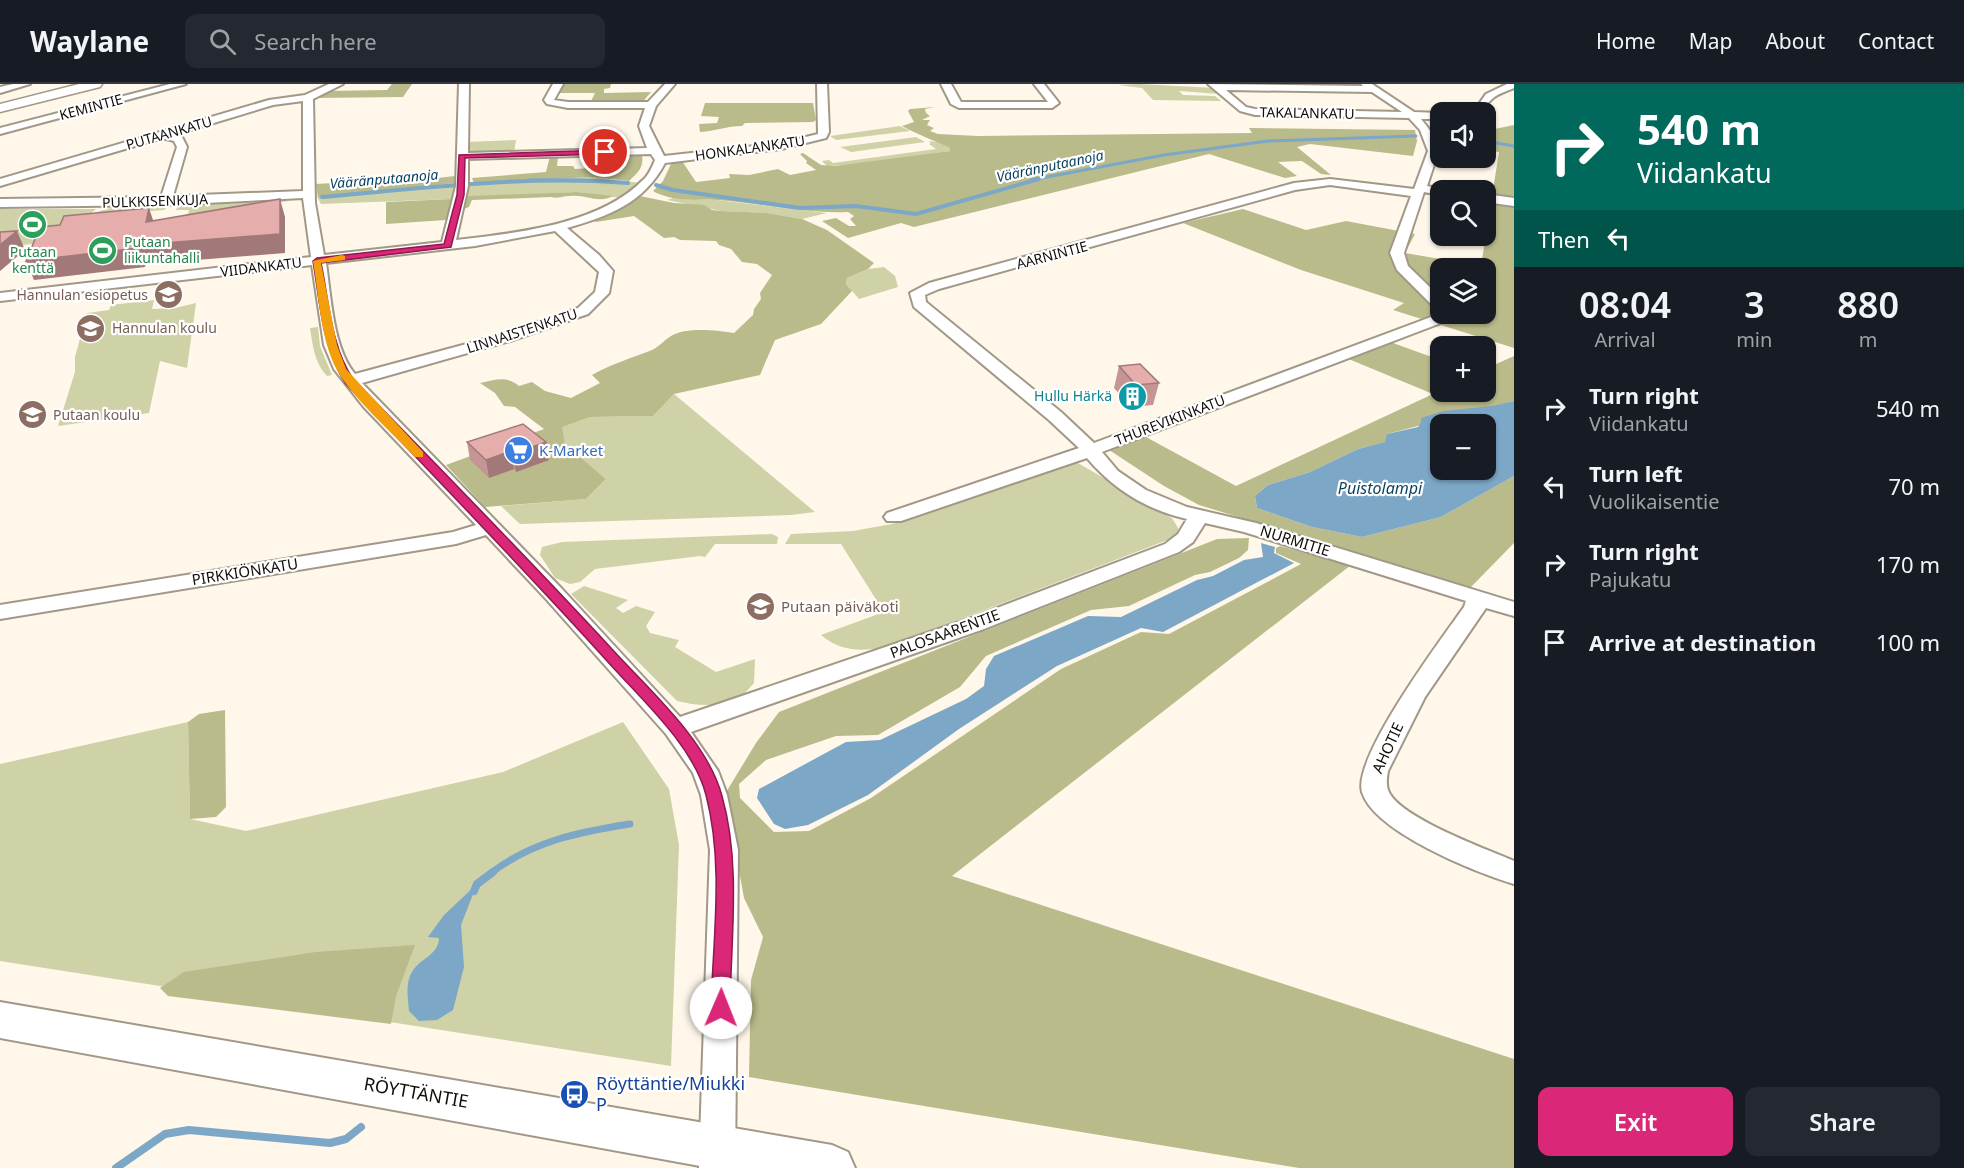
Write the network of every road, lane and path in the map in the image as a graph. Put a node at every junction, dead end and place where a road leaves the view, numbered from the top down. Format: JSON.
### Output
{"nodes":[{"id":1,"x":26,"y":84,"type":"edge"},
{"id":2,"x":78,"y":84,"type":"edge"},
{"id":3,"x":95,"y":84,"type":"edge"},
{"id":4,"x":182,"y":84,"type":"edge"},
{"id":5,"x":338,"y":84,"type":"edge"},
{"id":6,"x":464,"y":84,"type":"edge"},
{"id":7,"x":558,"y":84,"type":"edge"},
{"id":8,"x":670,"y":84,"type":"edge"},
{"id":9,"x":822,"y":84,"type":"edge"},
{"id":10,"x":946,"y":84,"type":"edge"},
{"id":11,"x":1039,"y":84,"type":"edge"},
{"id":12,"x":1514,"y":84,"type":"edge"},
{"id":13,"x":1215,"y":86,"type":"edge"},
{"id":14,"x":1370,"y":87,"type":"edge"},
{"id":15,"x":0,"y":90,"type":"edge"},
{"id":16,"x":308,"y":98,"type":"junction"},
{"id":17,"x":1485,"y":102,"type":"edge"},
{"id":18,"x":0,"y":103,"type":"edge"},
{"id":19,"x":651,"y":105,"type":"junction"},
{"id":20,"x":0,"y":108,"type":"edge"},
{"id":21,"x":1410,"y":115,"type":"junction"},
{"id":22,"x":1430,"y":116,"type":"edge"},
{"id":23,"x":0,"y":131,"type":"edge"},
{"id":24,"x":163,"y":135,"type":"junction"},
{"id":25,"x":658,"y":155,"type":"junction"},
{"id":26,"x":461,"y":156,"type":"junction"},
{"id":27,"x":0,"y":183,"type":"edge"},
{"id":28,"x":1418,"y":190,"type":"junction"},
{"id":29,"x":1430,"y":191,"type":"edge"},
{"id":30,"x":310,"y":194,"type":"junction"},
{"id":31,"x":1496,"y":200,"type":"edge"},
{"id":32,"x":166,"y":201,"type":"junction"},
{"id":33,"x":1514,"y":202,"type":"edge"},
{"id":34,"x":0,"y":203,"type":"edge"},
{"id":35,"x":557,"y":226,"type":"junction"},
{"id":36,"x":448,"y":246,"type":"junction"},
{"id":37,"x":317,"y":261,"type":"junction"},
{"id":38,"x":1430,"y":295,"type":"edge"},
{"id":39,"x":0,"y":297,"type":"edge"},
{"id":40,"x":1430,"y":322,"type":"edge"},
{"id":41,"x":350,"y":381,"type":"junction"},
{"id":42,"x":1089,"y":451,"type":"junction"},
{"id":43,"x":1199,"y":516,"type":"junction"},
{"id":44,"x":894,"y":517,"type":"dead end"},
{"id":45,"x":488,"y":528,"type":"junction"},
{"id":46,"x":1478,"y":598,"type":"junction"},
{"id":47,"x":1514,"y":609,"type":"edge"},
{"id":48,"x":0,"y":612,"type":"edge"},
{"id":49,"x":675,"y":728,"type":"junction"},
{"id":50,"x":1514,"y":873,"type":"edge"},
{"id":51,"x":0,"y":1020,"type":"edge"},
{"id":52,"x":718,"y":1158,"type":"edge"},
{"id":53,"x":832,"y":1168,"type":"edge"}],
"edges":[{"from":1,"to":15,"type":"street"},
{"from":2,"to":18,"type":"highway"},
{"from":3,"to":20,"type":"highway"},
{"from":4,"to":23,"type":"street","name":"KEMINTIE"},
{"from":5,"to":16,"type":"street","name":"PUTAANKATU"},
{"from":6,"to":26,"type":"street"},
{"from":7,"to":19,"type":"street"},
{"from":8,"to":19,"type":"street"},
{"from":9,"to":25,"type":"street","name":"HONKALANKATU"},
{"from":10,"to":11,"type":"street"},
{"from":12,"to":17,"type":"street"},
{"from":13,"to":14,"type":"street"},
{"from":13,"to":21,"type":"street","name":"TAKALANKATU"},
{"from":14,"to":21,"type":"street"},
{"from":16,"to":24,"type":"street","name":"PUTAANKATU"},
{"from":16,"to":30,"type":"street"},
{"from":19,"to":25,"type":"street"},
{"from":21,"to":22,"type":"street","name":"TAKALANKATU"},
{"from":21,"to":28,"type":"street"},
{"from":24,"to":27,"type":"street","name":"PUTAANKATU"},
{"from":24,"to":32,"type":"street"},
{"from":25,"to":26,"type":"street"},
{"from":25,"to":35,"type":"street","name":"VIIDANKATU"},
{"from":26,"to":36,"type":"street"},
{"from":28,"to":29,"type":"street"},
{"from":28,"to":38,"type":"street"},
{"from":28,"to":42,"type":"street","name":"AARNINTIE"},
{"from":30,"to":32,"type":"street","name":"PULKKISENKUJA"},
{"from":30,"to":37,"type":"street"},
{"from":31,"to":33,"type":"street"},
{"from":32,"to":34,"type":"street","name":"PULKKISENKUJA"},
{"from":35,"to":36,"type":"street","name":"VIIDANKATU"},
{"from":35,"to":41,"type":"street","name":"LINNAISTENKATU"},
{"from":36,"to":37,"type":"street","name":"VIIDANKATU"},
{"from":37,"to":39,"type":"street","name":"VIIDANKATU"},
{"from":37,"to":41,"type":"street"},
{"from":40,"to":42,"type":"street","name":"THUREVIKINKATU"},
{"from":41,"to":45,"type":"street"},
{"from":42,"to":43,"type":"street","name":"NURMITIE"},
{"from":42,"to":44,"type":"street","name":"THUREVIKINKATU"},
{"from":43,"to":46,"type":"street","name":"NURMITIE"},
{"from":43,"to":49,"type":"street","name":"PALOSAARENTIE"},
{"from":45,"to":48,"type":"street","name":"PIRKKIÖNKATU"},
{"from":45,"to":49,"type":"street"},
{"from":46,"to":47,"type":"street","name":"NURMITIE"},
{"from":46,"to":50,"type":"street","name":"AHOTIE"},
{"from":49,"to":52,"type":"street"},
{"from":51,"to":52,"type":"street","name":"RÖYTTÄNTIE"},
{"from":52,"to":53,"type":"street","name":"RÖYTTÄNTIE"}]}
